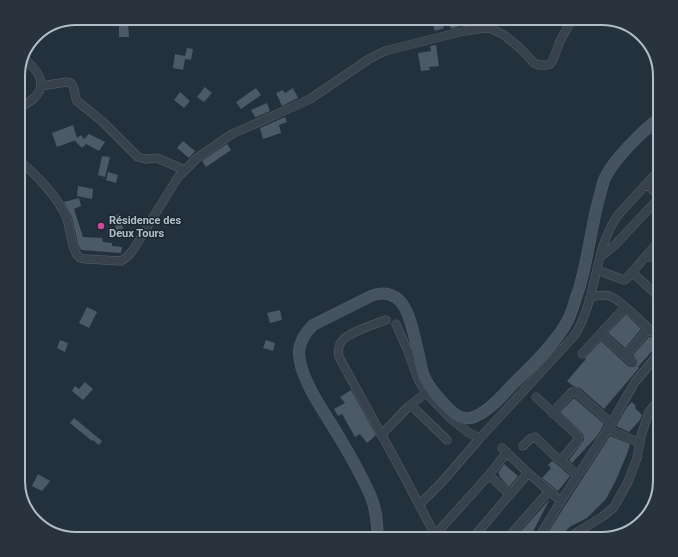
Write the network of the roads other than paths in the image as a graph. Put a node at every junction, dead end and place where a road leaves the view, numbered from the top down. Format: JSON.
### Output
{"nodes":[{"id":1,"x":569,"y":25,"type":"edge"},
{"id":2,"x":28,"y":61,"type":"edge"},
{"id":3,"x":41,"y":86,"type":"junction"},
{"id":4,"x":25,"y":104,"type":"edge"},
{"id":5,"x":653,"y":123,"type":"edge"},
{"id":6,"x":649,"y":126,"type":"junction"},
{"id":7,"x":653,"y":130,"type":"edge"},
{"id":8,"x":25,"y":167,"type":"edge"},
{"id":9,"x":185,"y":170,"type":"junction"},
{"id":10,"x":653,"y":176,"type":"edge"},
{"id":11,"x":646,"y":184,"type":"junction"},
{"id":12,"x":653,"y":190,"type":"edge"},
{"id":13,"x":653,"y":204,"type":"edge"},
{"id":14,"x":653,"y":248,"type":"edge"},
{"id":15,"x":600,"y":257,"type":"junction"},
{"id":16,"x":646,"y":257,"type":"junction"},
{"id":17,"x":653,"y":257,"type":"edge"},
{"id":18,"x":597,"y":270,"type":"junction"},
{"id":19,"x":632,"y":272,"type":"junction"},
{"id":20,"x":653,"y":292,"type":"edge"},
{"id":21,"x":590,"y":297,"type":"junction"},
{"id":22,"x":625,"y":307,"type":"junction"},
{"id":23,"x":386,"y":320,"type":"dead end"},
{"id":24,"x":396,"y":324,"type":"dead end"},
{"id":25,"x":651,"y":331,"type":"joint"},
{"id":26,"x":601,"y":334,"type":"junction"},
{"id":27,"x":582,"y":354,"type":"dead end"},
{"id":28,"x":625,"y":356,"type":"junction"},
{"id":29,"x":653,"y":360,"type":"edge"},
{"id":30,"x":632,"y":362,"type":"dead end"},
{"id":31,"x":426,"y":393,"type":"junction"},
{"id":32,"x":536,"y":397,"type":"dead end"},
{"id":33,"x":411,"y":405,"type":"junction"},
{"id":34,"x":653,"y":407,"type":"edge"},
{"id":35,"x":552,"y":412,"type":"junction"},
{"id":36,"x":609,"y":426,"type":"junction"},
{"id":37,"x":381,"y":434,"type":"junction"},
{"id":38,"x":480,"y":438,"type":"junction"},
{"id":39,"x":448,"y":440,"type":"dead end"},
{"id":40,"x":640,"y":443,"type":"junction"},
{"id":41,"x":523,"y":446,"type":"dead end"},
{"id":42,"x":561,"y":460,"type":"junction"},
{"id":43,"x":528,"y":473,"type":"junction"},
{"id":44,"x":489,"y":475,"type":"junction"},
{"id":45,"x":577,"y":475,"type":"junction"},
{"id":46,"x":549,"y":491,"type":"junction"},
{"id":47,"x":510,"y":495,"type":"junction"},
{"id":48,"x":561,"y":501,"type":"junction"},
{"id":49,"x":419,"y":505,"type":"junction"},
{"id":50,"x":378,"y":532,"type":"edge"},
{"id":51,"x":432,"y":532,"type":"edge"},
{"id":52,"x":439,"y":532,"type":"edge"},
{"id":53,"x":478,"y":532,"type":"edge"},
{"id":54,"x":515,"y":532,"type":"edge"},
{"id":55,"x":542,"y":532,"type":"edge"},
{"id":56,"x":579,"y":532,"type":"edge"}],
"edges":[{"from":1,"to":9,"type":"street"},
{"from":2,"to":3,"type":"street"},
{"from":3,"to":4,"type":"street"},
{"from":3,"to":9,"type":"street"},
{"from":5,"to":6,"type":"main road"},
{"from":6,"to":7,"type":"street"},
{"from":6,"to":50,"type":"main road"},
{"from":8,"to":9,"type":"street"},
{"from":10,"to":11,"type":"street"},
{"from":11,"to":12,"type":"street"},
{"from":11,"to":15,"type":"street"},
{"from":13,"to":15,"type":"street"},
{"from":14,"to":16,"type":"street"},
{"from":15,"to":18,"type":"street"},
{"from":16,"to":17,"type":"street"},
{"from":16,"to":19,"type":"street"},
{"from":18,"to":19,"type":"street"},
{"from":18,"to":21,"type":"street"},
{"from":19,"to":20,"type":"street"},
{"from":21,"to":22,"type":"street"},
{"from":21,"to":38,"type":"street"},
{"from":22,"to":25,"type":"street"},
{"from":22,"to":26,"type":"street"},
{"from":23,"to":37,"type":"street"},
{"from":24,"to":31,"type":"street"},
{"from":25,"to":28,"type":"street"},
{"from":26,"to":27,"type":"street"},
{"from":26,"to":28,"type":"street"},
{"from":28,"to":30,"type":"street"},
{"from":29,"to":36,"type":"street"},
{"from":31,"to":33,"type":"street"},
{"from":31,"to":38,"type":"street"},
{"from":32,"to":35,"type":"street"},
{"from":33,"to":37,"type":"street"},
{"from":33,"to":39,"type":"street"},
{"from":34,"to":40,"type":"street"},
{"from":35,"to":36,"type":"street"},
{"from":35,"to":42,"type":"street"},
{"from":36,"to":40,"type":"street"},
{"from":36,"to":45,"type":"street"},
{"from":37,"to":49,"type":"street"},
{"from":38,"to":49,"type":"street"},
{"from":40,"to":56,"type":"street"},
{"from":41,"to":42,"type":"street"},
{"from":42,"to":45,"type":"street"},
{"from":43,"to":44,"type":"street"},
{"from":43,"to":46,"type":"street"},
{"from":43,"to":47,"type":"street"},
{"from":44,"to":47,"type":"street"},
{"from":44,"to":52,"type":"street"},
{"from":45,"to":48,"type":"street"},
{"from":46,"to":48,"type":"street"},
{"from":46,"to":54,"type":"street"},
{"from":47,"to":53,"type":"street"},
{"from":48,"to":55,"type":"street"},
{"from":49,"to":51,"type":"street"}]}
